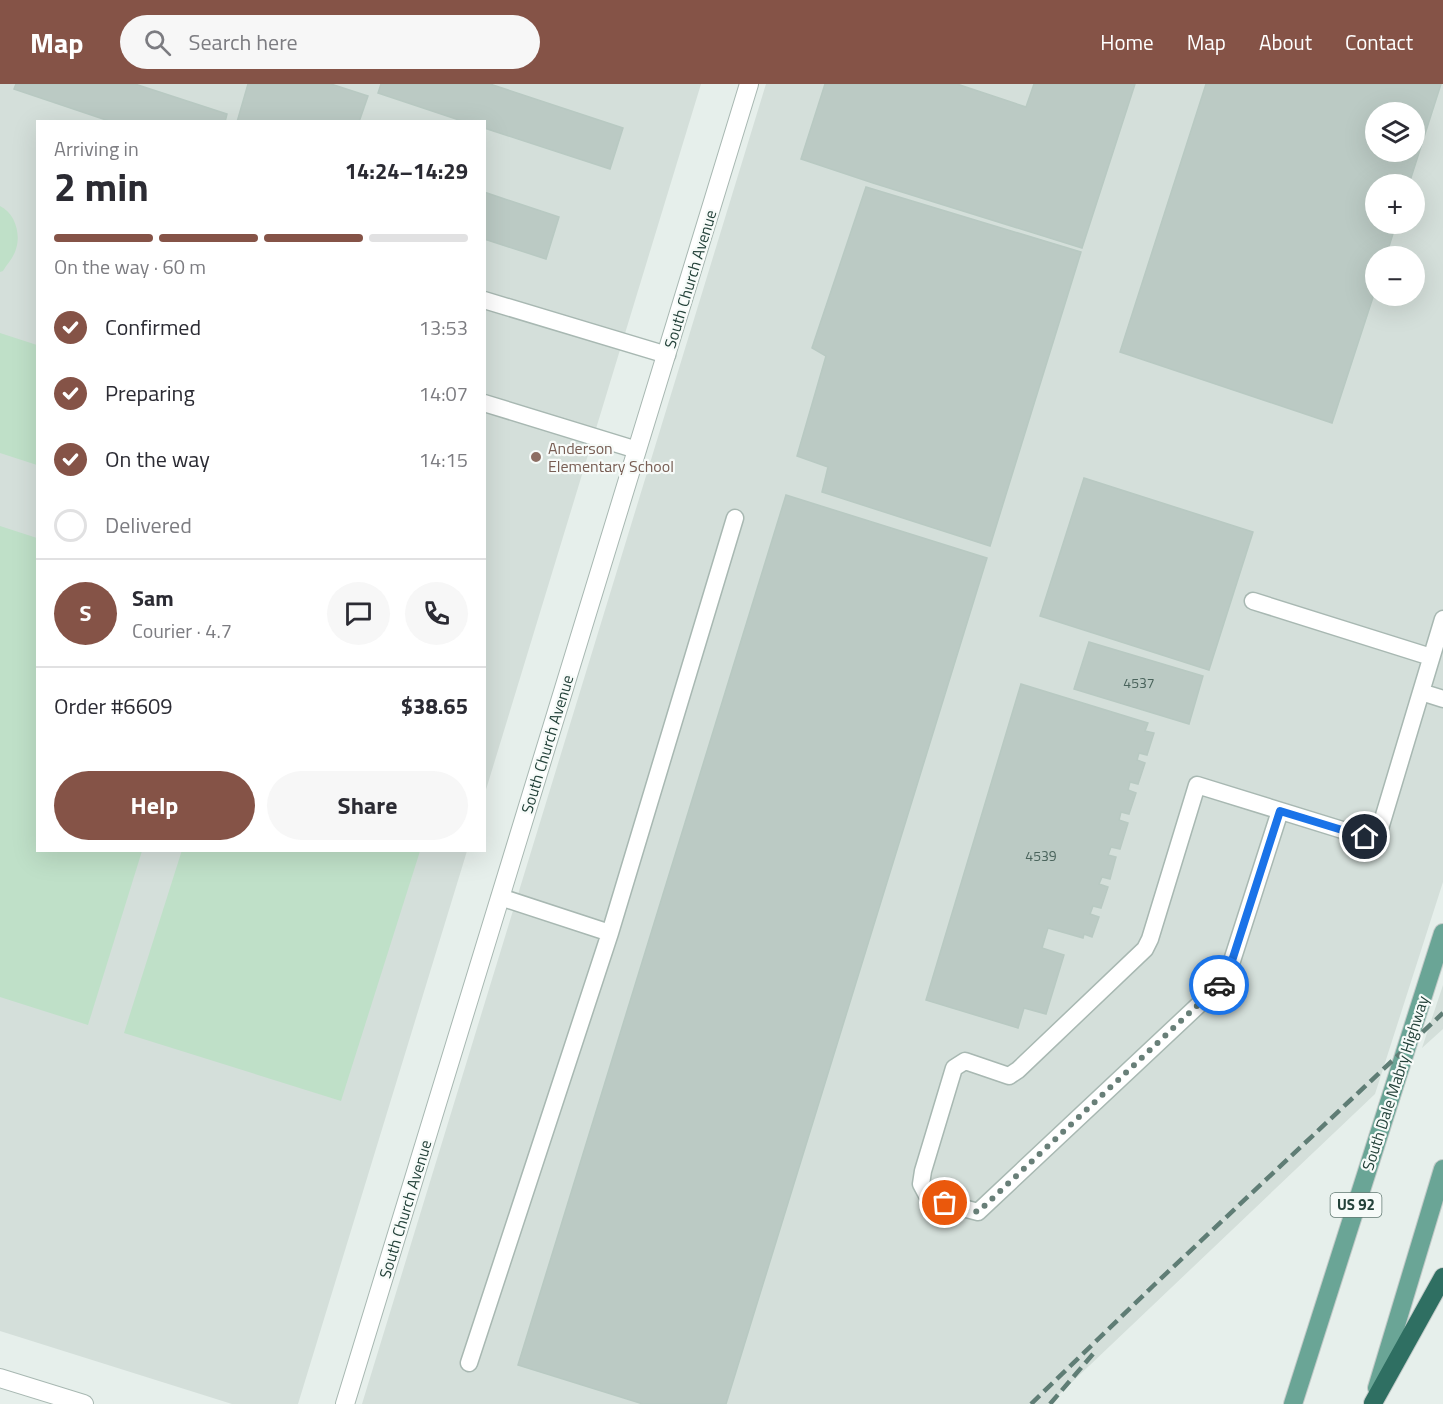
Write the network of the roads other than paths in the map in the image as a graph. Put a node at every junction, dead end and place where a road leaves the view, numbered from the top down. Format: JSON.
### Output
{"nodes":[{"id":1,"x":750,"y":84,"type":"edge"},
{"id":2,"x":486,"y":301,"type":"edge"},
{"id":3,"x":667,"y":355,"type":"junction"},
{"id":4,"x":486,"y":404,"type":"edge"},
{"id":5,"x":637,"y":450,"type":"junction"},
{"id":6,"x":735,"y":518,"type":"dead end"},
{"id":7,"x":1253,"y":602,"type":"dead end"},
{"id":8,"x":1443,"y":619,"type":"edge"},
{"id":9,"x":1431,"y":657,"type":"junction"},
{"id":10,"x":1421,"y":692,"type":"junction"},
{"id":11,"x":1443,"y":699,"type":"edge"},
{"id":12,"x":1280,"y":811,"type":"junction"},
{"id":13,"x":500,"y":897,"type":"junction"},
{"id":14,"x":610,"y":933,"type":"junction"},
{"id":15,"x":1443,"y":933,"type":"edge"},
{"id":16,"x":1443,"y":1169,"type":"edge"},
{"id":17,"x":1443,"y":1277,"type":"edge"},
{"id":18,"x":468,"y":1362,"type":"dead end"},
{"id":19,"x":0,"y":1378,"type":"edge"},
{"id":20,"x":1372,"y":1403,"type":"edge"},
{"id":21,"x":84,"y":1404,"type":"edge"},
{"id":22,"x":345,"y":1404,"type":"edge"},
{"id":23,"x":1293,"y":1404,"type":"edge"}],
"edges":[{"from":1,"to":3,"type":"street","name":"South Church Avenue"},
{"from":2,"to":3,"type":"lane"},
{"from":3,"to":5,"type":"street","name":"South Church Avenue"},
{"from":4,"to":5,"type":"lane"},
{"from":5,"to":13,"type":"street","name":"South Church Avenue"},
{"from":6,"to":14,"type":"lane"},
{"from":7,"to":9,"type":"lane"},
{"from":8,"to":9,"type":"lane"},
{"from":9,"to":10,"type":"lane"},
{"from":10,"to":11,"type":"lane"},
{"from":10,"to":12,"type":"lane"},
{"from":12,"to":12,"type":"lane"},
{"from":13,"to":14,"type":"lane"},
{"from":13,"to":22,"type":"street","name":"South Church Avenue"},
{"from":14,"to":18,"type":"lane"},
{"from":15,"to":23,"type":"main road","name":"South Dale Mabry Highway","number":"US 92"},
{"from":16,"to":20,"type":"main road"},
{"from":17,"to":20,"type":"highway"},
{"from":19,"to":21,"type":"street"}]}
